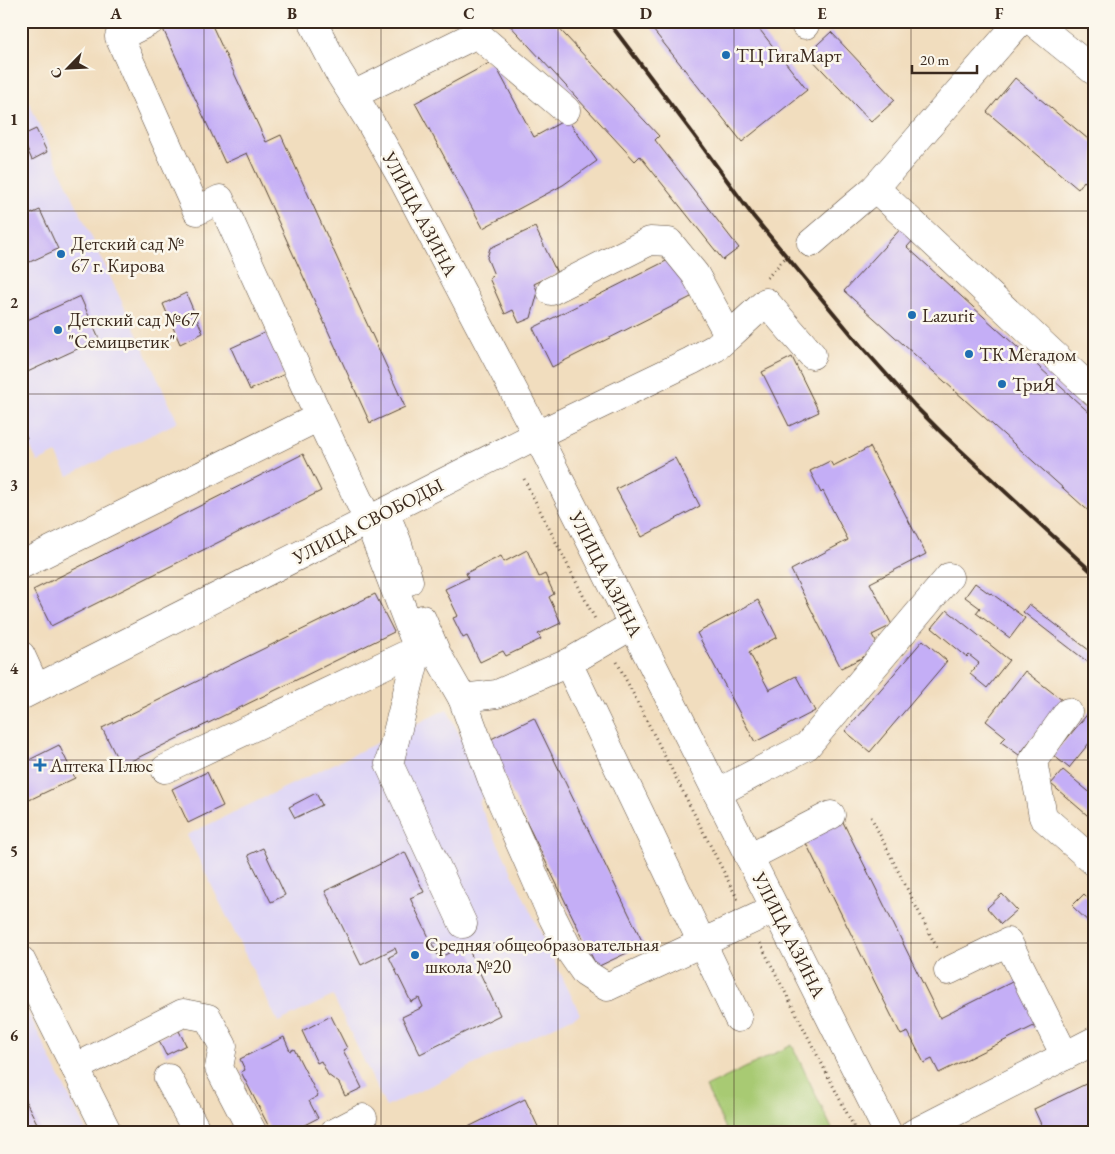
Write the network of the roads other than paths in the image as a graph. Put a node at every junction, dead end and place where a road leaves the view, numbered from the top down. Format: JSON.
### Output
{"nodes":[{"id":1,"x":151,"y":21,"type":"edge"},
{"id":2,"x":312,"y":21,"type":"edge"},
{"id":3,"x":1020,"y":21,"type":"edge"},
{"id":4,"x":1032,"y":21,"type":"edge"},
{"id":5,"x":473,"y":28,"type":"edge"},
{"id":6,"x":1094,"y":71,"type":"edge"},
{"id":7,"x":353,"y":95,"type":"junction"},
{"id":8,"x":566,"y":110,"type":"dead end"},
{"id":9,"x":875,"y":188,"type":"junction"},
{"id":10,"x":811,"y":243,"type":"dead end"},
{"id":11,"x":551,"y":291,"type":"dead end"},
{"id":12,"x":722,"y":342,"type":"junction"},
{"id":13,"x":812,"y":355,"type":"dead end"},
{"id":14,"x":1094,"y":392,"type":"edge"},
{"id":15,"x":319,"y":417,"type":"junction"},
{"id":16,"x":537,"y":435,"type":"junction"},
{"id":17,"x":377,"y":516,"type":"junction"},
{"id":18,"x":21,"y":564,"type":"edge"},
{"id":19,"x":949,"y":578,"type":"dead end"},
{"id":20,"x":633,"y":625,"type":"junction"},
{"id":21,"x":418,"y":648,"type":"junction"},
{"id":22,"x":21,"y":656,"type":"edge"},
{"id":23,"x":568,"y":663,"type":"junction"},
{"id":24,"x":29,"y":692,"type":"edge"},
{"id":25,"x":462,"y":698,"type":"junction"},
{"id":26,"x":1068,"y":712,"type":"dead end"},
{"id":27,"x":165,"y":769,"type":"dead end"},
{"id":28,"x":717,"y":793,"type":"junction"},
{"id":29,"x":831,"y":816,"type":"dead end"},
{"id":30,"x":749,"y":857,"type":"junction"},
{"id":31,"x":1094,"y":862,"type":"edge"},
{"id":32,"x":775,"y":909,"type":"junction"},
{"id":33,"x":463,"y":924,"type":"dead end"},
{"id":34,"x":703,"y":943,"type":"junction"},
{"id":35,"x":21,"y":960,"type":"edge"},
{"id":36,"x":948,"y":971,"type":"road end"},
{"id":37,"x":738,"y":1018,"type":"dead end"},
{"id":38,"x":1094,"y":1041,"type":"edge"},
{"id":39,"x":1065,"y":1056,"type":"junction"},
{"id":40,"x":76,"y":1068,"type":"junction"},
{"id":41,"x":168,"y":1078,"type":"dead end"},
{"id":42,"x":363,"y":1118,"type":"dead end"},
{"id":43,"x":108,"y":1133,"type":"edge"},
{"id":44,"x":198,"y":1133,"type":"edge"},
{"id":45,"x":253,"y":1133,"type":"edge"},
{"id":46,"x":334,"y":1133,"type":"edge"},
{"id":47,"x":888,"y":1133,"type":"edge"},
{"id":48,"x":914,"y":1133,"type":"edge"}],
"edges":[{"from":1,"to":15,"type":"street"},
{"from":2,"to":7,"type":"street","name":"УЛИЦА АЗИНА"},
{"from":3,"to":9,"type":"street"},
{"from":4,"to":6,"type":"street"},
{"from":5,"to":7,"type":"street"},
{"from":5,"to":8,"type":"street"},
{"from":7,"to":16,"type":"street","name":"УЛИЦА АЗИНА"},
{"from":9,"to":10,"type":"street"},
{"from":9,"to":14,"type":"street"},
{"from":11,"to":12,"type":"street"},
{"from":12,"to":13,"type":"street","name":"УЛИЦА СВОБОДЫ"},
{"from":12,"to":16,"type":"street","name":"УЛИЦА СВОБОДЫ"},
{"from":15,"to":17,"type":"street"},
{"from":15,"to":18,"type":"street"},
{"from":16,"to":17,"type":"street","name":"УЛИЦА СВОБОДЫ"},
{"from":16,"to":20,"type":"street","name":"УЛИЦА АЗИНА"},
{"from":17,"to":21,"type":"street"},
{"from":17,"to":24,"type":"street","name":"УЛИЦА СВОБОДЫ"},
{"from":17,"to":25,"type":"street"},
{"from":19,"to":28,"type":"street"},
{"from":20,"to":23,"type":"street"},
{"from":20,"to":28,"type":"street","name":"УЛИЦА АЗИНА"},
{"from":21,"to":27,"type":"street"},
{"from":21,"to":33,"type":"street"},
{"from":22,"to":24,"type":"street"},
{"from":23,"to":25,"type":"street"},
{"from":23,"to":34,"type":"street"},
{"from":25,"to":34,"type":"street"},
{"from":26,"to":31,"type":"street"},
{"from":28,"to":30,"type":"street","name":"УЛИЦА АЗИНА"},
{"from":29,"to":30,"type":"street"},
{"from":30,"to":32,"type":"street","name":"УЛИЦА АЗИНА"},
{"from":32,"to":34,"type":"street"},
{"from":32,"to":47,"type":"street","name":"УЛИЦА АЗИНА"},
{"from":34,"to":37,"type":"street"},
{"from":35,"to":40,"type":"street"},
{"from":36,"to":39,"type":"street"},
{"from":38,"to":39,"type":"street"},
{"from":39,"to":48,"type":"street"},
{"from":40,"to":43,"type":"street"},
{"from":40,"to":45,"type":"street"},
{"from":41,"to":44,"type":"street"},
{"from":42,"to":46,"type":"street"}]}
